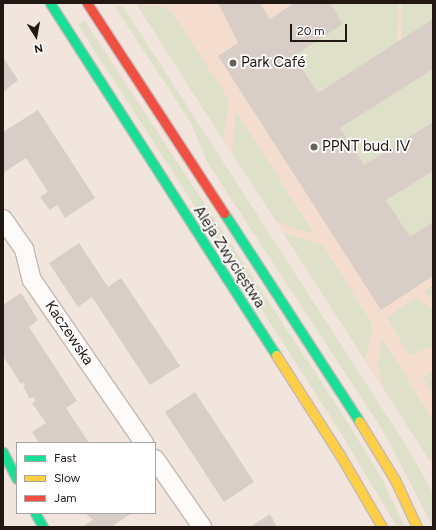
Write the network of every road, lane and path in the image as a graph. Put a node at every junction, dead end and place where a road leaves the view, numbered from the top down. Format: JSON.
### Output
{"nodes":[{"id":1,"x":50,"y":3,"type":"edge"},
{"id":2,"x":87,"y":3,"type":"edge"},
{"id":3,"x":3,"y":219,"type":"edge"},
{"id":4,"x":143,"y":442,"type":"edge"},
{"id":5,"x":3,"y":452,"type":"edge"},
{"id":6,"x":156,"y":460,"type":"edge"},
{"id":7,"x":16,"y":477,"type":"edge"},
{"id":8,"x":36,"y":514,"type":"edge"},
{"id":9,"x":43,"y":527,"type":"edge"},
{"id":10,"x":202,"y":527,"type":"edge"},
{"id":11,"x":382,"y":527,"type":"edge"},
{"id":12,"x":417,"y":527,"type":"edge"}],
"edges":[{"from":1,"to":11,"type":"main road","name":"Aleja Zwycięstwa"},
{"from":2,"to":12,"type":"main road","name":"Aleja Zwycięstwa"},
{"from":3,"to":4,"type":"street","name":"Kaczewska"},
{"from":5,"to":7,"type":"main road"},
{"from":6,"to":10,"type":"street"},
{"from":8,"to":9,"type":"main road"}]}
